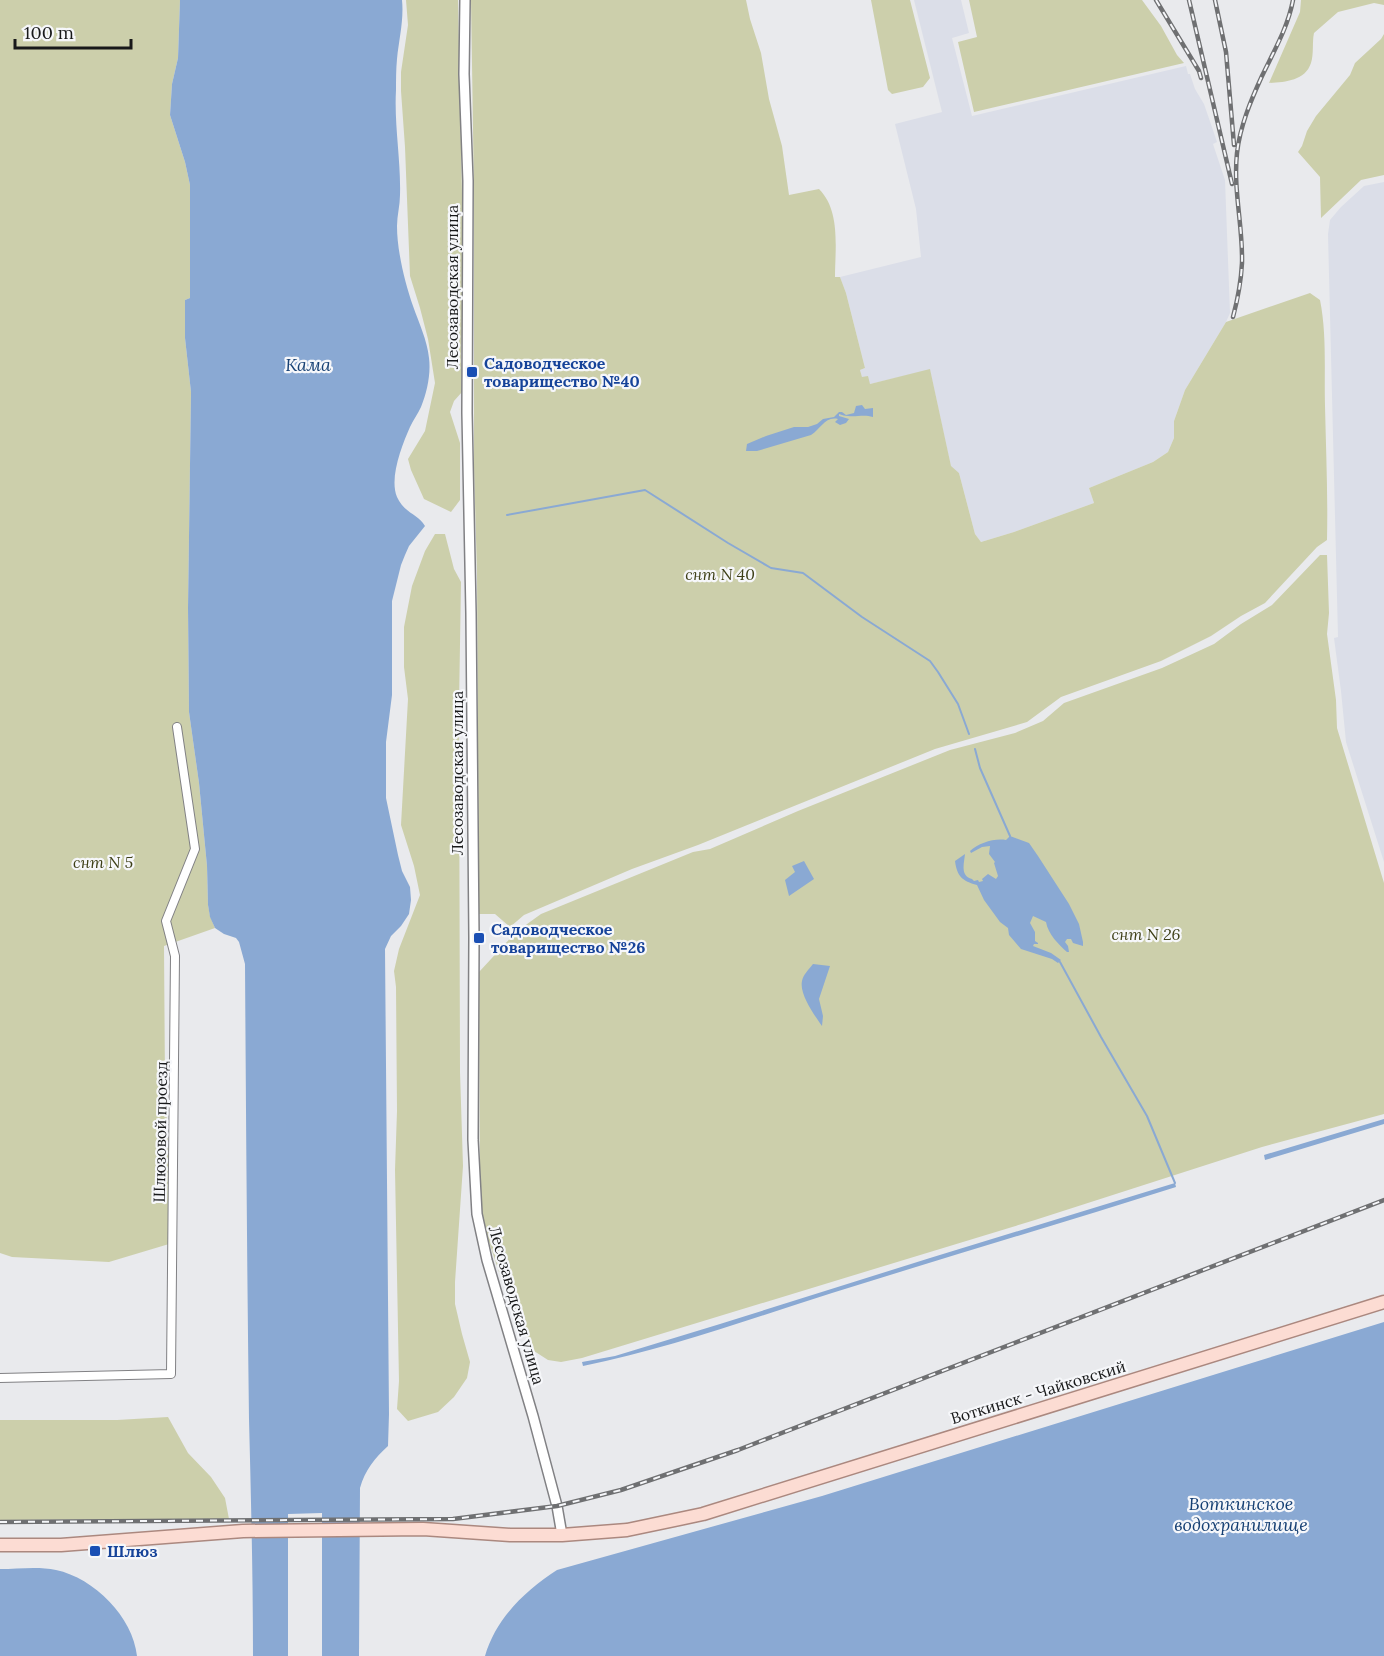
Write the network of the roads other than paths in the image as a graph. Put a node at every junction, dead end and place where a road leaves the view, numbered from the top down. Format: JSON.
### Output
{"nodes":[{"id":1,"x":465,"y":0,"type":"edge"},
{"id":2,"x":177,"y":727,"type":"dead end"},
{"id":3,"x":1384,"y":1302,"type":"edge"},
{"id":4,"x":0,"y":1378,"type":"edge"},
{"id":5,"x":562,"y":1535,"type":"junction"},
{"id":6,"x":0,"y":1545,"type":"edge"}],
"edges":[{"from":1,"to":5,"type":"street","name":"Лесозаводская улица"},
{"from":2,"to":4,"type":"street","name":"Шлюзовой проезд"},
{"from":3,"to":5,"type":"main road","name":"Воткинск - Чайковский"},
{"from":5,"to":6,"type":"main road","name":"Воткинск - Чайковский"}]}
